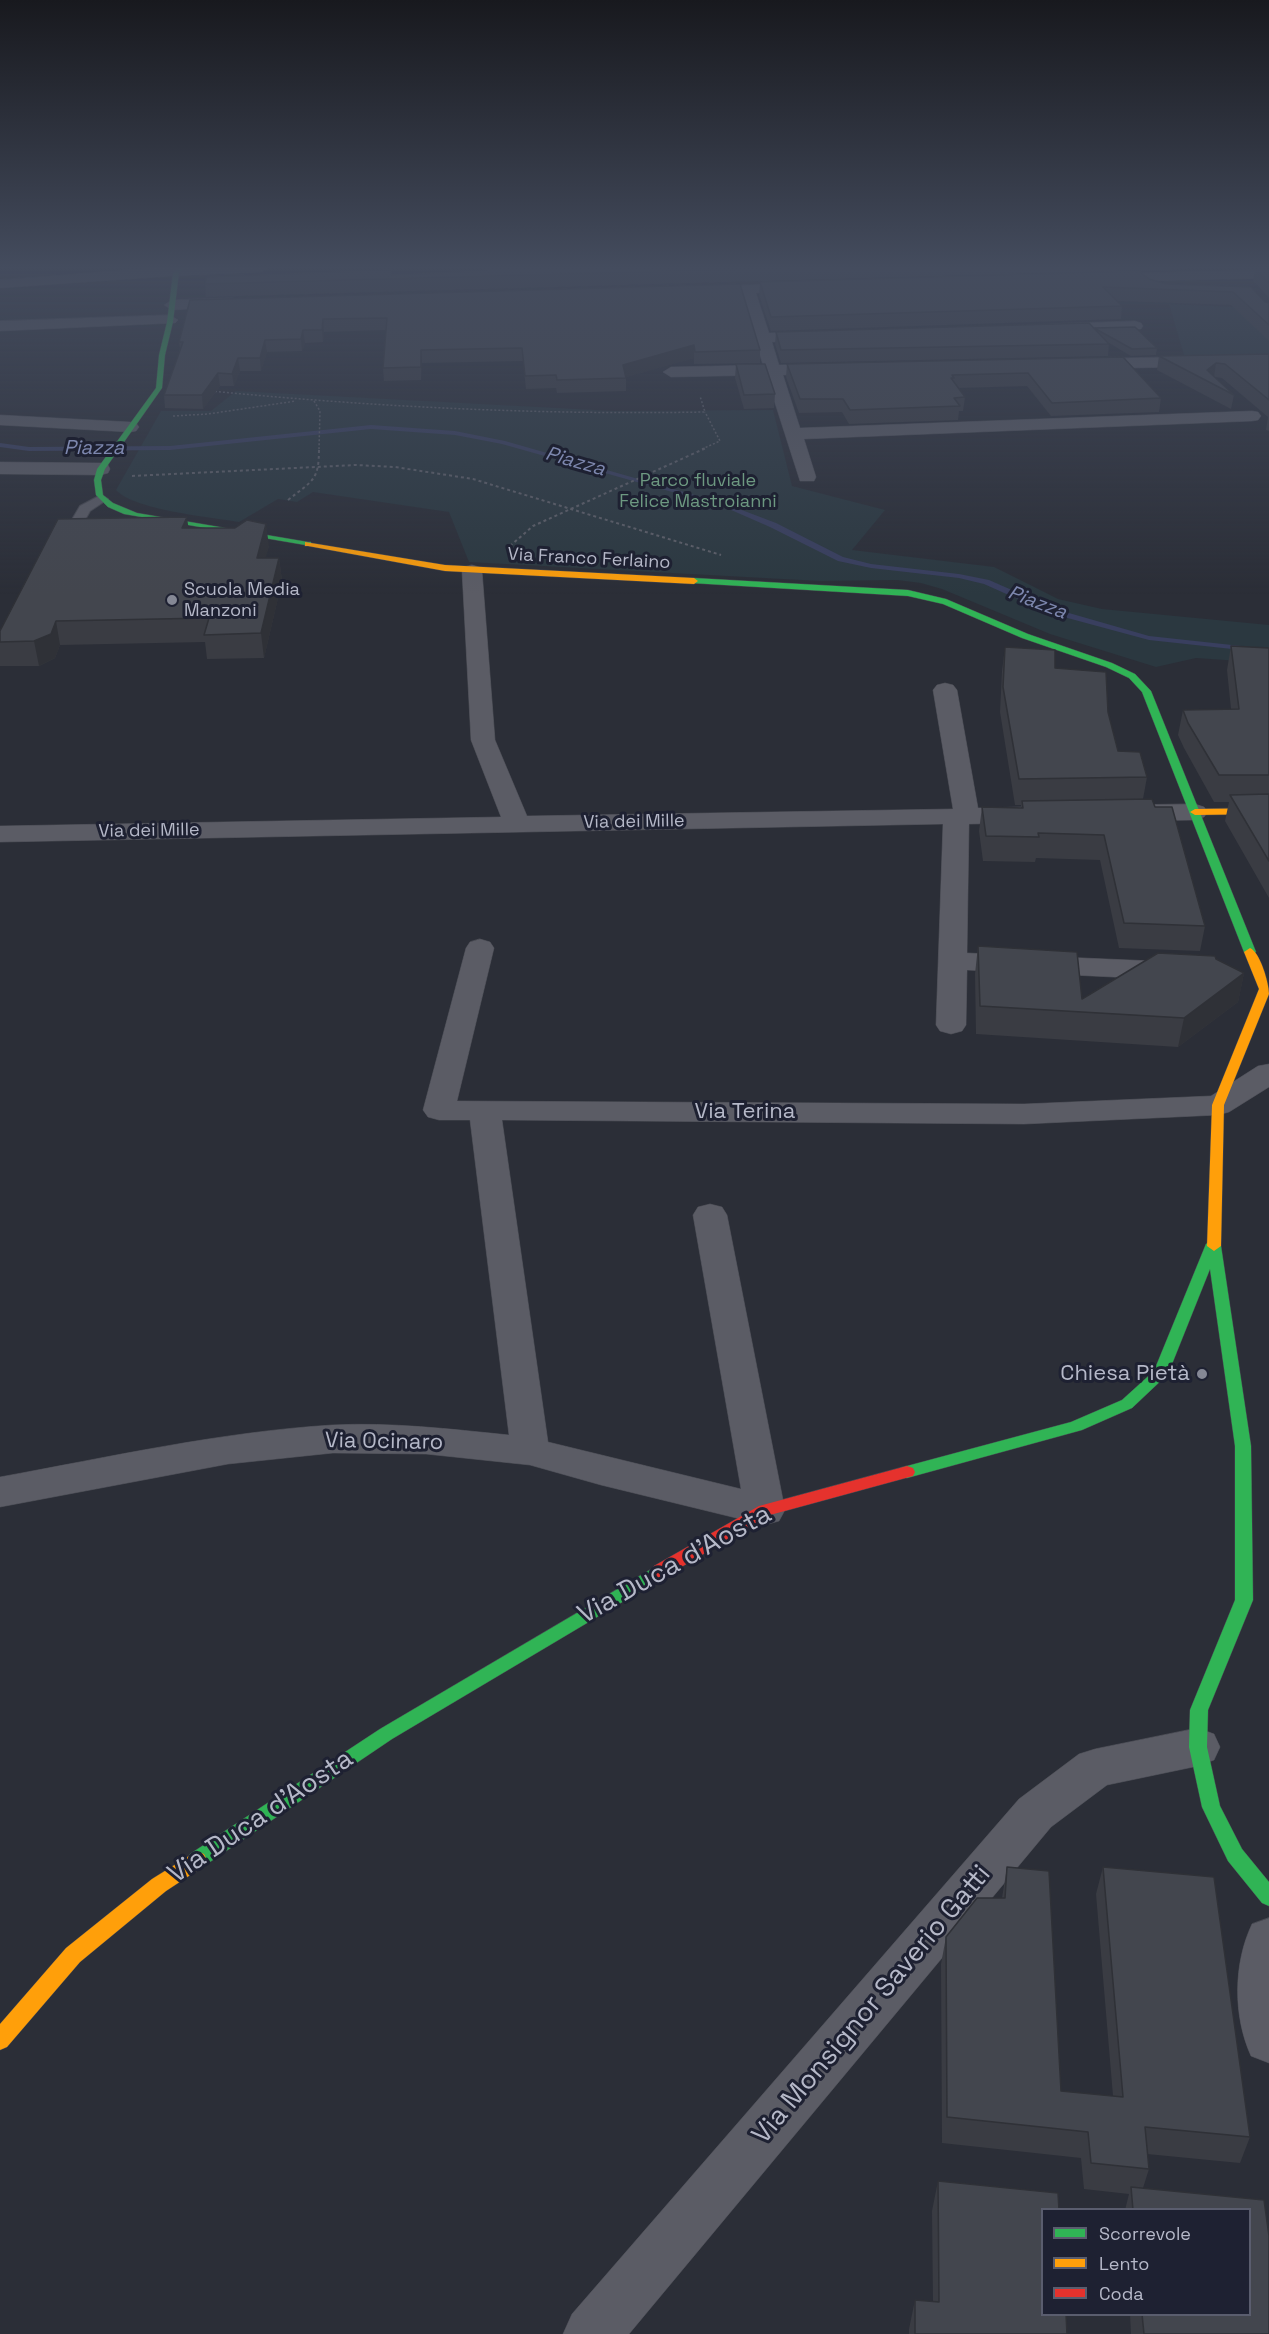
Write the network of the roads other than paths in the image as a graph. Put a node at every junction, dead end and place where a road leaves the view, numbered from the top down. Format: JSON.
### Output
{"nodes":[{"id":1,"x":160,"y":377,"type":"edge"},
{"id":2,"x":775,"y":377,"type":"edge"},
{"id":3,"x":1230,"y":397,"type":"edge"},
{"id":4,"x":1252,"y":416,"type":"junction"},
{"id":5,"x":0,"y":420,"type":"edge"},
{"id":6,"x":1269,"y":429,"type":"edge"},
{"id":7,"x":126,"y":432,"type":"junction"},
{"id":8,"x":793,"y":435,"type":"junction"},
{"id":9,"x":0,"y":468,"type":"edge"},
{"id":10,"x":102,"y":468,"type":"junction"},
{"id":11,"x":807,"y":477,"type":"dead end"},
{"id":12,"x":101,"y":499,"type":"junction"},
{"id":13,"x":70,"y":535,"type":"edge"},
{"id":14,"x":472,"y":571,"type":"junction"},
{"id":15,"x":945,"y":690,"type":"dead end"},
{"id":16,"x":1269,"y":811,"type":"edge"},
{"id":17,"x":1195,"y":812,"type":"junction"},
{"id":18,"x":1099,"y":814,"type":"edge"},
{"id":19,"x":1051,"y":815,"type":"edge"},
{"id":20,"x":962,"y":816,"type":"junction"},
{"id":21,"x":517,"y":824,"type":"junction"},
{"id":22,"x":0,"y":834,"type":"edge"},
{"id":23,"x":480,"y":948,"type":"dead end"},
{"id":24,"x":953,"y":961,"type":"junction"},
{"id":25,"x":1265,"y":985,"type":"edge"},
{"id":26,"x":951,"y":1025,"type":"dead end"},
{"id":27,"x":1269,"y":1073,"type":"edge"},
{"id":28,"x":1218,"y":1105,"type":"junction"},
{"id":29,"x":485,"y":1110,"type":"junction"},
{"id":30,"x":711,"y":1215,"type":"dead end"},
{"id":31,"x":1214,"y":1242,"type":"junction"},
{"id":32,"x":530,"y":1451,"type":"junction"},
{"id":33,"x":0,"y":1492,"type":"edge"},
{"id":34,"x":765,"y":1510,"type":"junction"},
{"id":35,"x":1198,"y":1747,"type":"junction"},
{"id":36,"x":1269,"y":1897,"type":"edge"},
{"id":37,"x":1269,"y":1940,"type":"edge"},
{"id":38,"x":1269,"y":2038,"type":"edge"},
{"id":39,"x":0,"y":2040,"type":"edge"},
{"id":40,"x":592,"y":2334,"type":"edge"}],
"edges":[{"from":1,"to":7,"type":"main road"},
{"from":2,"to":8,"type":"street"},
{"from":3,"to":4,"type":"street"},
{"from":4,"to":6,"type":"street"},
{"from":4,"to":8,"type":"street"},
{"from":5,"to":7,"type":"street"},
{"from":7,"to":10,"type":"main road"},
{"from":8,"to":11,"type":"street"},
{"from":9,"to":10,"type":"street"},
{"from":10,"to":12,"type":"main road"},
{"from":12,"to":13,"type":"lane"},
{"from":12,"to":14,"type":"main road","name":"Via Franco Ferlaino"},
{"from":14,"to":17,"type":"main road","name":"Via Franco Ferlaino"},
{"from":14,"to":21,"type":"street"},
{"from":15,"to":20,"type":"street"},
{"from":16,"to":17,"type":"main road"},
{"from":17,"to":18,"type":"street"},
{"from":17,"to":25,"type":"main road","name":"Via Franco Ferlaino"},
{"from":19,"to":20,"type":"street","name":"Via dei Mille"},
{"from":20,"to":21,"type":"street","name":"Via dei Mille"},
{"from":20,"to":24,"type":"street"},
{"from":21,"to":22,"type":"street","name":"Via dei Mille"},
{"from":23,"to":29,"type":"street","name":"Via Terina"},
{"from":24,"to":25,"type":"street"},
{"from":24,"to":26,"type":"street"},
{"from":25,"to":28,"type":"main road"},
{"from":27,"to":28,"type":"street"},
{"from":28,"to":29,"type":"street","name":"Via Terina"},
{"from":28,"to":31,"type":"main road","name":"Via Duca d'Aosta"},
{"from":29,"to":32,"type":"street"},
{"from":30,"to":34,"type":"street"},
{"from":31,"to":34,"type":"main road","name":"Via Duca d'Aosta"},
{"from":31,"to":35,"type":"main road"},
{"from":32,"to":33,"type":"street","name":"Via Ocinaro"},
{"from":32,"to":34,"type":"street","name":"Via Ocinaro"},
{"from":34,"to":39,"type":"main road","name":"Via Duca d'Aosta"},
{"from":35,"to":36,"type":"main road"},
{"from":35,"to":40,"type":"street","name":"Via Monsignor Saverio Gatti"},
{"from":37,"to":38,"type":"street"}]}
